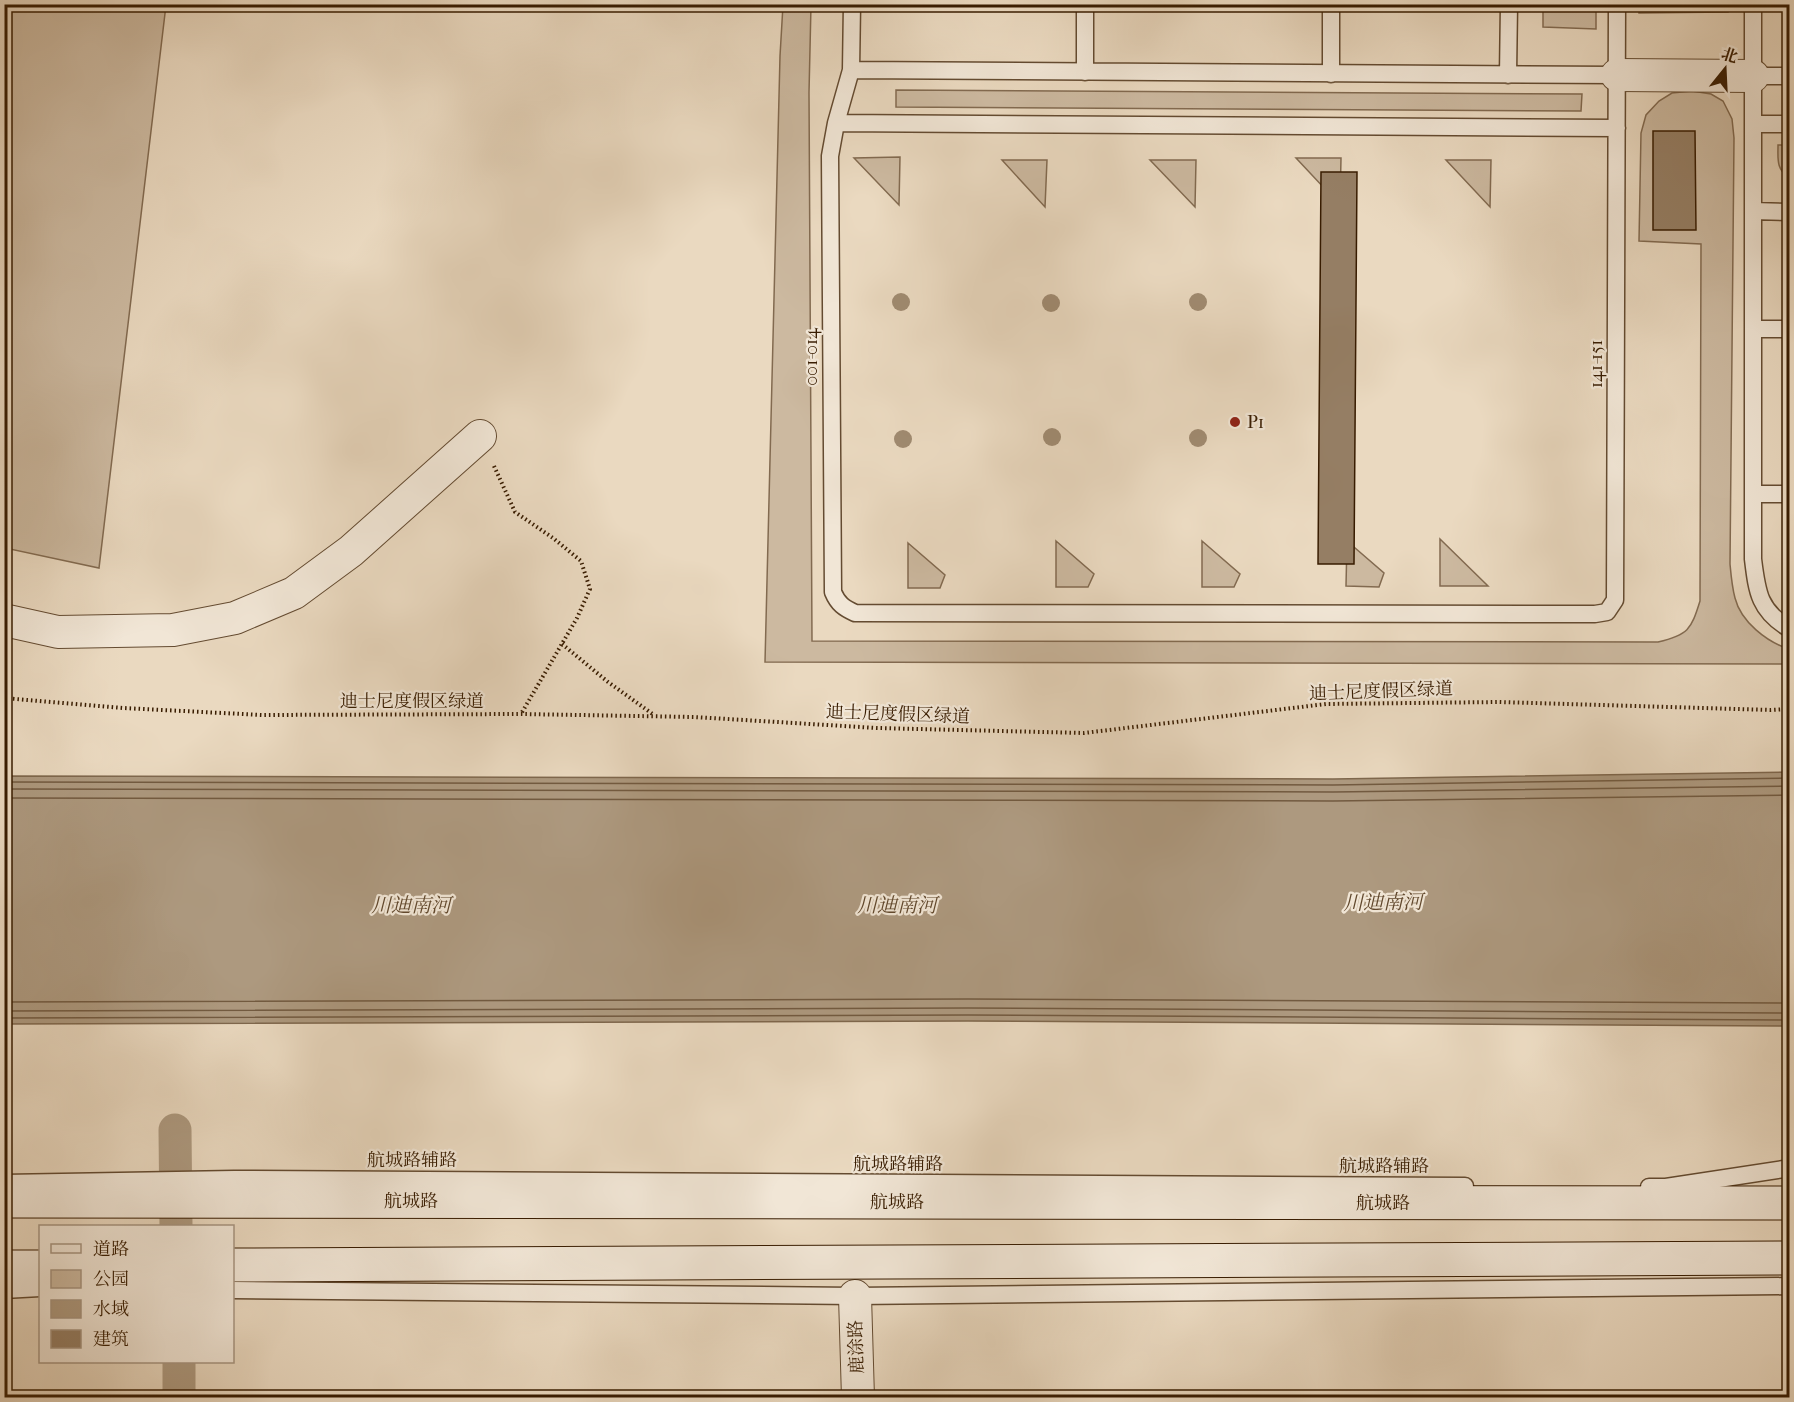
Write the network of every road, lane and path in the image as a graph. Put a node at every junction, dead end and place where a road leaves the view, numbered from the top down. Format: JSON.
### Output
{"nodes":[{"id":1,"x":852,"y":4,"type":"edge"},
{"id":2,"x":1085,"y":4,"type":"edge"},
{"id":3,"x":1331,"y":4,"type":"edge"},
{"id":4,"x":1509,"y":4,"type":"edge"},
{"id":5,"x":1617,"y":4,"type":"edge"},
{"id":6,"x":1754,"y":4,"type":"edge"},
{"id":7,"x":851,"y":70,"type":"junction"},
{"id":8,"x":1085,"y":72,"type":"junction"},
{"id":9,"x":1331,"y":74,"type":"junction"},
{"id":10,"x":1508,"y":75,"type":"junction"},
{"id":11,"x":1617,"y":75,"type":"junction"},
{"id":12,"x":1753,"y":76,"type":"junction"},
{"id":13,"x":1790,"y":76,"type":"edge"},
{"id":14,"x":836,"y":123,"type":"junction"},
{"id":15,"x":1753,"y":124,"type":"junction"},
{"id":16,"x":1790,"y":124,"type":"edge"},
{"id":17,"x":1617,"y":128,"type":"junction"},
{"id":18,"x":1753,"y":211,"type":"junction"},
{"id":19,"x":1790,"y":212,"type":"edge"},
{"id":20,"x":1753,"y":329,"type":"junction"},
{"id":21,"x":1790,"y":329,"type":"edge"},
{"id":22,"x":480,"y":436,"type":"joint"},
{"id":23,"x":1753,"y":494,"type":"junction"},
{"id":24,"x":1790,"y":494,"type":"edge"},
{"id":25,"x":1615,"y":600,"type":"joint"},
{"id":26,"x":4,"y":620,"type":"edge"},
{"id":27,"x":1790,"y":629,"type":"edge"},
{"id":28,"x":562,"y":644,"type":"junction"},
{"id":29,"x":4,"y":698,"type":"edge"},
{"id":30,"x":1790,"y":709,"type":"edge"},
{"id":31,"x":521,"y":714,"type":"junction"},
{"id":32,"x":655,"y":716,"type":"junction"},
{"id":33,"x":1790,"y":1168,"type":"edge"},
{"id":34,"x":4,"y":1183,"type":"edge"},
{"id":35,"x":1486,"y":1186,"type":"dead end"},
{"id":36,"x":1510,"y":1186,"type":"dead end"},
{"id":37,"x":104,"y":1190,"type":"junction"},
{"id":38,"x":235,"y":1190,"type":"junction"},
{"id":39,"x":4,"y":1201,"type":"edge"},
{"id":40,"x":1790,"y":1203,"type":"edge"},
{"id":41,"x":1790,"y":1258,"type":"edge"},
{"id":42,"x":4,"y":1267,"type":"edge"},
{"id":43,"x":39,"y":1267,"type":"edge"},
{"id":44,"x":238,"y":1277,"type":"edge"},
{"id":45,"x":1790,"y":1286,"type":"edge"},
{"id":46,"x":39,"y":1288,"type":"edge"},
{"id":47,"x":4,"y":1290,"type":"edge"},
{"id":48,"x":855,"y":1296,"type":"junction"},
{"id":49,"x":858,"y":1398,"type":"edge"}],
"edges":[{"from":1,"to":7,"type":"lane","name":"001-014"},
{"from":2,"to":8,"type":"lane"},
{"from":3,"to":9,"type":"lane"},
{"from":4,"to":10,"type":"lane"},
{"from":5,"to":11,"type":"lane","name":"141-151"},
{"from":6,"to":12,"type":"lane"},
{"from":7,"to":8,"type":"lane"},
{"from":7,"to":14,"type":"lane","name":"001-014"},
{"from":8,"to":9,"type":"lane"},
{"from":9,"to":10,"type":"lane"},
{"from":10,"to":11,"type":"lane"},
{"from":11,"to":12,"type":"street"},
{"from":11,"to":17,"type":"lane","name":"141-151"},
{"from":12,"to":13,"type":"lane"},
{"from":12,"to":15,"type":"lane"},
{"from":14,"to":17,"type":"lane"},
{"from":14,"to":25,"type":"lane","name":"001-014"},
{"from":15,"to":16,"type":"lane"},
{"from":15,"to":18,"type":"lane"},
{"from":17,"to":25,"type":"lane","name":"141-151"},
{"from":18,"to":19,"type":"lane"},
{"from":18,"to":20,"type":"lane"},
{"from":20,"to":21,"type":"lane"},
{"from":20,"to":23,"type":"lane"},
{"from":22,"to":26,"type":"street"},
{"from":22,"to":28,"type":"path"},
{"from":23,"to":24,"type":"lane"},
{"from":23,"to":27,"type":"lane"},
{"from":28,"to":31,"type":"path"},
{"from":28,"to":32,"type":"path"},
{"from":29,"to":31,"type":"path","name":"迪士尼度假区绿道"},
{"from":30,"to":32,"type":"path","name":"迪士尼度假区绿道"},
{"from":31,"to":32,"type":"path","name":"迪士尼度假区绿道"},
{"from":33,"to":36,"type":"lane"},
{"from":34,"to":37,"type":"lane"},
{"from":35,"to":38,"type":"lane","name":"航城路辅路"},
{"from":37,"to":38,"type":"main road","name":"航城路"},
{"from":37,"to":39,"type":"main road","name":"航城路"},
{"from":38,"to":40,"type":"main road","name":"航城路"},
{"from":41,"to":44,"type":"main road"},
{"from":42,"to":43,"type":"main road"},
{"from":44,"to":48,"type":"lane"},
{"from":45,"to":48,"type":"lane"},
{"from":46,"to":47,"type":"lane"},
{"from":48,"to":49,"type":"street","name":"鹿涂路"}]}
